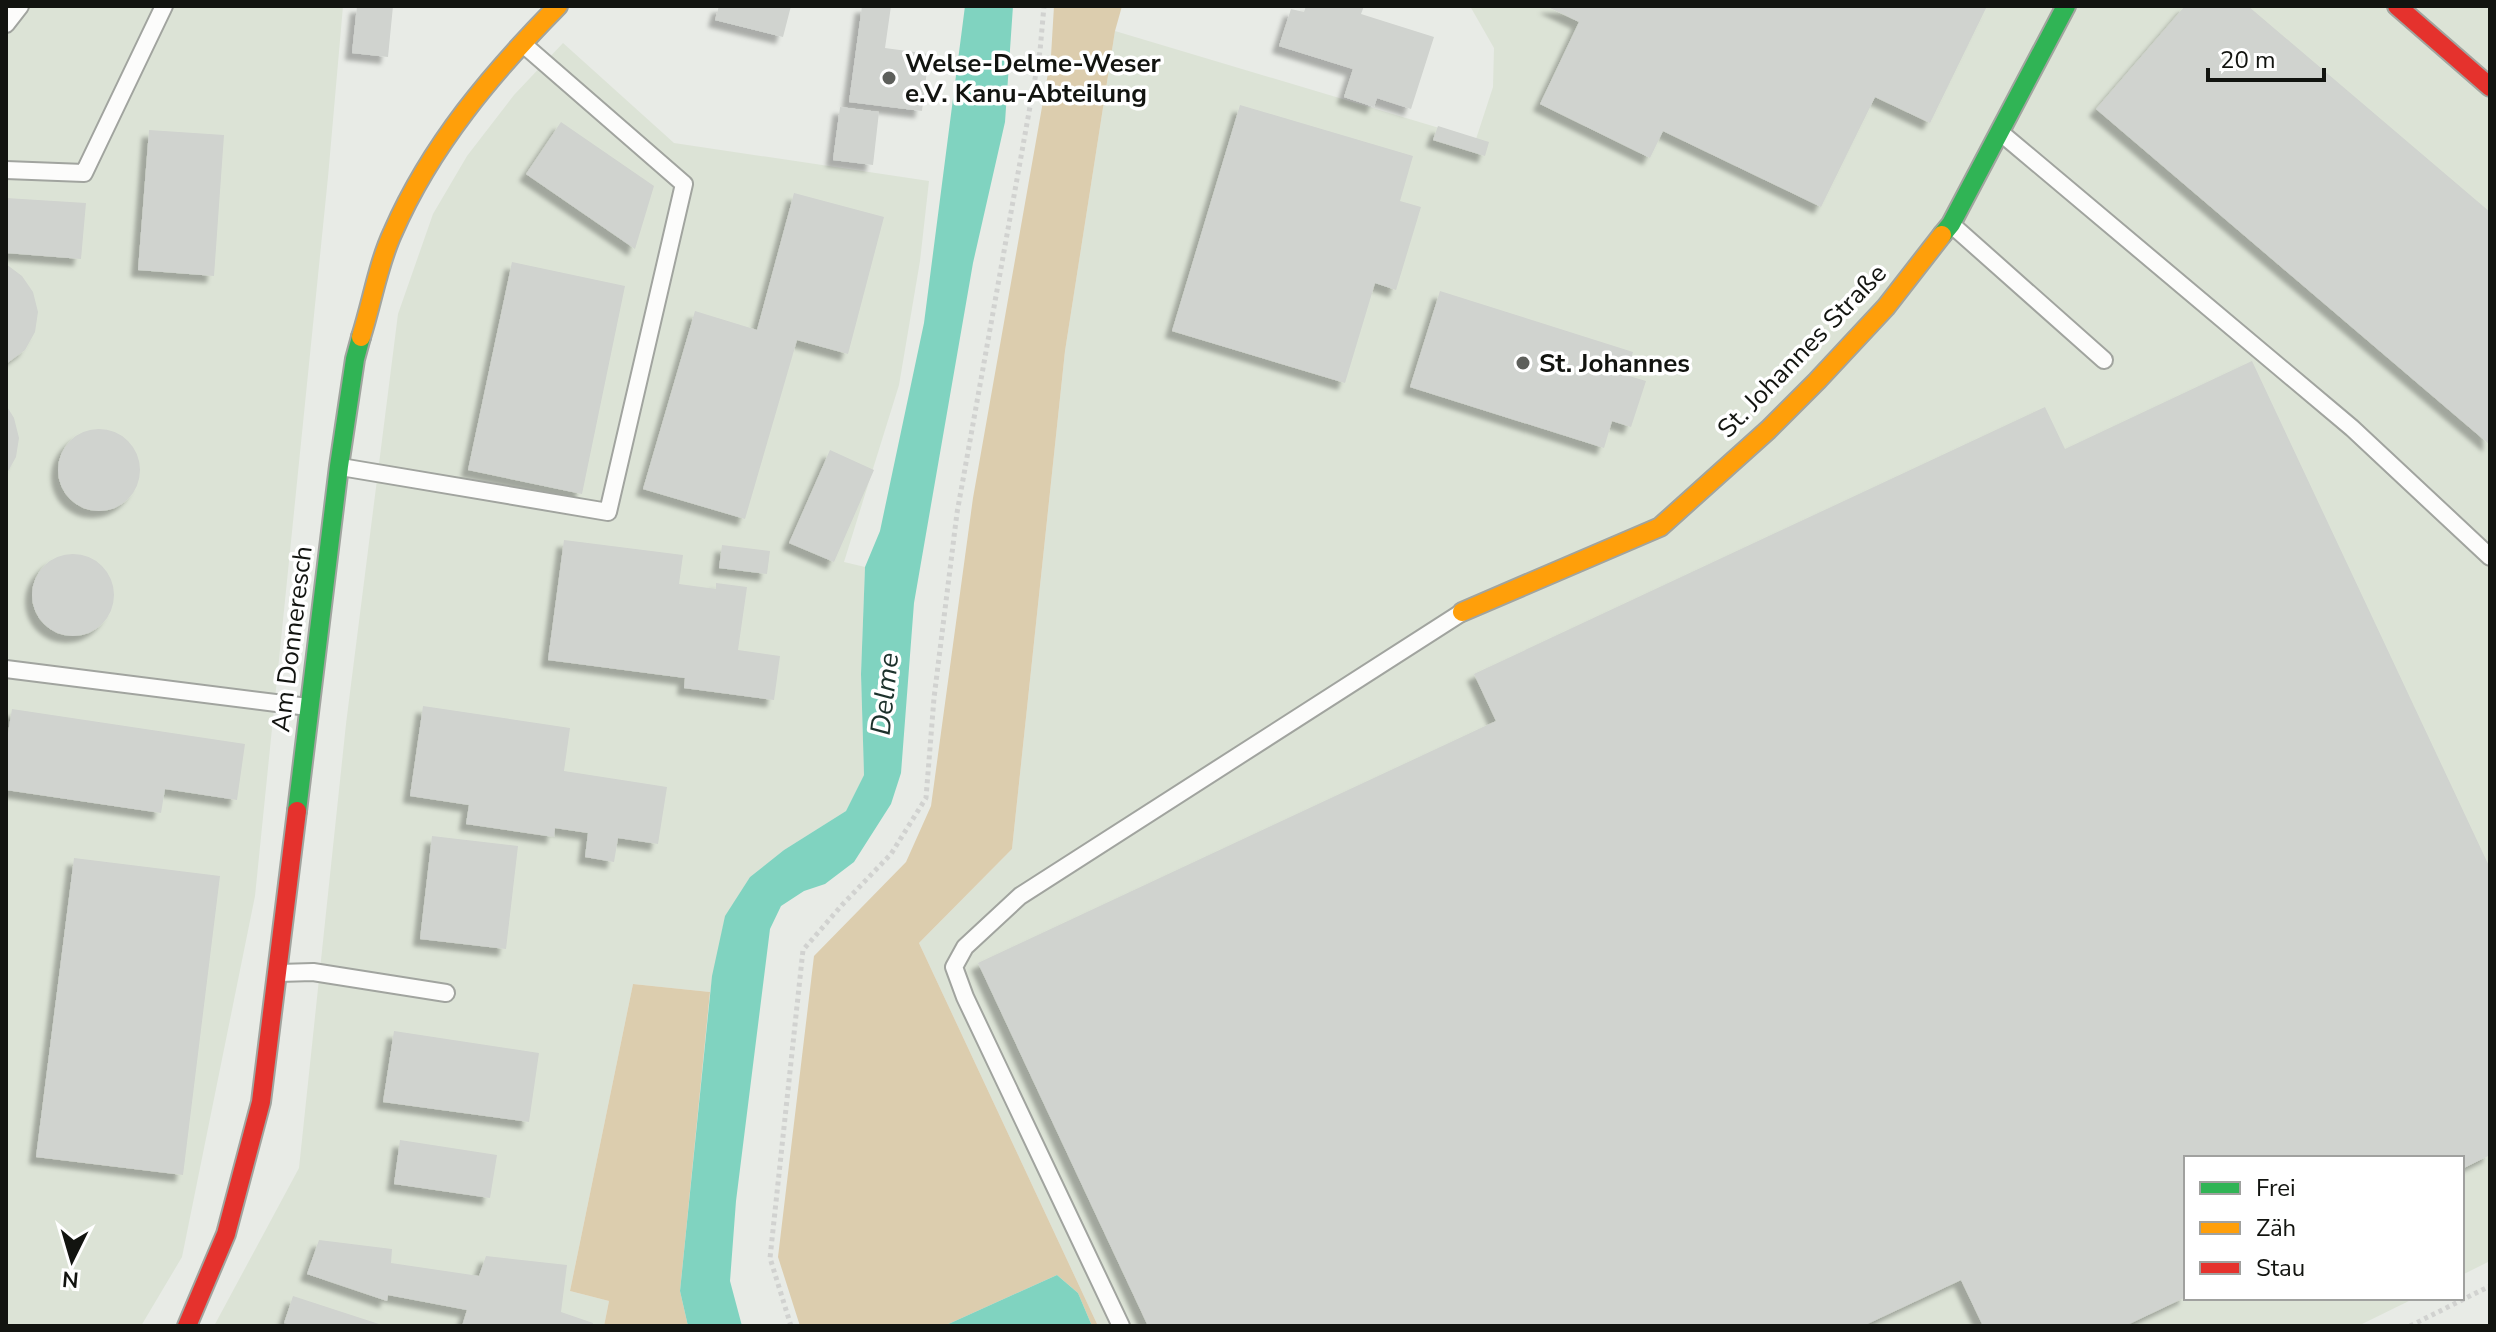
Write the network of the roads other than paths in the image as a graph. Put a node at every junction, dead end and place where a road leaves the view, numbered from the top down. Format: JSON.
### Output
{"nodes":[{"id":1,"x":20,"y":6,"type":"edge"},
{"id":2,"x":164,"y":6,"type":"edge"},
{"id":3,"x":558,"y":6,"type":"edge"},
{"id":4,"x":2066,"y":6,"type":"edge"},
{"id":5,"x":2397,"y":6,"type":"edge"},
{"id":6,"x":6,"y":24,"type":"edge"},
{"id":7,"x":522,"y":43,"type":"junction"},
{"id":8,"x":2490,"y":87,"type":"edge"},
{"id":9,"x":1999,"y":132,"type":"junction"},
{"id":10,"x":6,"y":170,"type":"edge"},
{"id":11,"x":1951,"y":224,"type":"junction"},
{"id":12,"x":2104,"y":360,"type":"dead end"},
{"id":13,"x":339,"y":466,"type":"junction"},
{"id":14,"x":2490,"y":557,"type":"edge"},
{"id":15,"x":1462,"y":612,"type":"joint"},
{"id":16,"x":6,"y":669,"type":"edge"},
{"id":17,"x":309,"y":707,"type":"junction"},
{"id":18,"x":277,"y":973,"type":"junction"},
{"id":19,"x":446,"y":993,"type":"dead end"},
{"id":20,"x":187,"y":1326,"type":"edge"},
{"id":21,"x":1121,"y":1326,"type":"edge"}],
"edges":[{"from":1,"to":6,"type":"lane"},
{"from":2,"to":10,"type":"lane"},
{"from":3,"to":7,"type":"street","name":"Am Donneresch"},
{"from":4,"to":9,"type":"street","name":"St. Johannes Straße"},
{"from":5,"to":8,"type":"street"},
{"from":7,"to":13,"type":"street","name":"Am Donneresch"},
{"from":7,"to":13,"type":"lane"},
{"from":9,"to":11,"type":"street","name":"St. Johannes Straße"},
{"from":9,"to":14,"type":"lane"},
{"from":11,"to":12,"type":"lane"},
{"from":11,"to":15,"type":"street","name":"St. Johannes Straße"},
{"from":13,"to":17,"type":"street","name":"Am Donneresch"},
{"from":15,"to":21,"type":"lane"},
{"from":16,"to":17,"type":"lane"},
{"from":17,"to":18,"type":"street","name":"Am Donneresch"},
{"from":18,"to":19,"type":"lane"},
{"from":18,"to":20,"type":"street","name":"Am Donneresch"}]}
